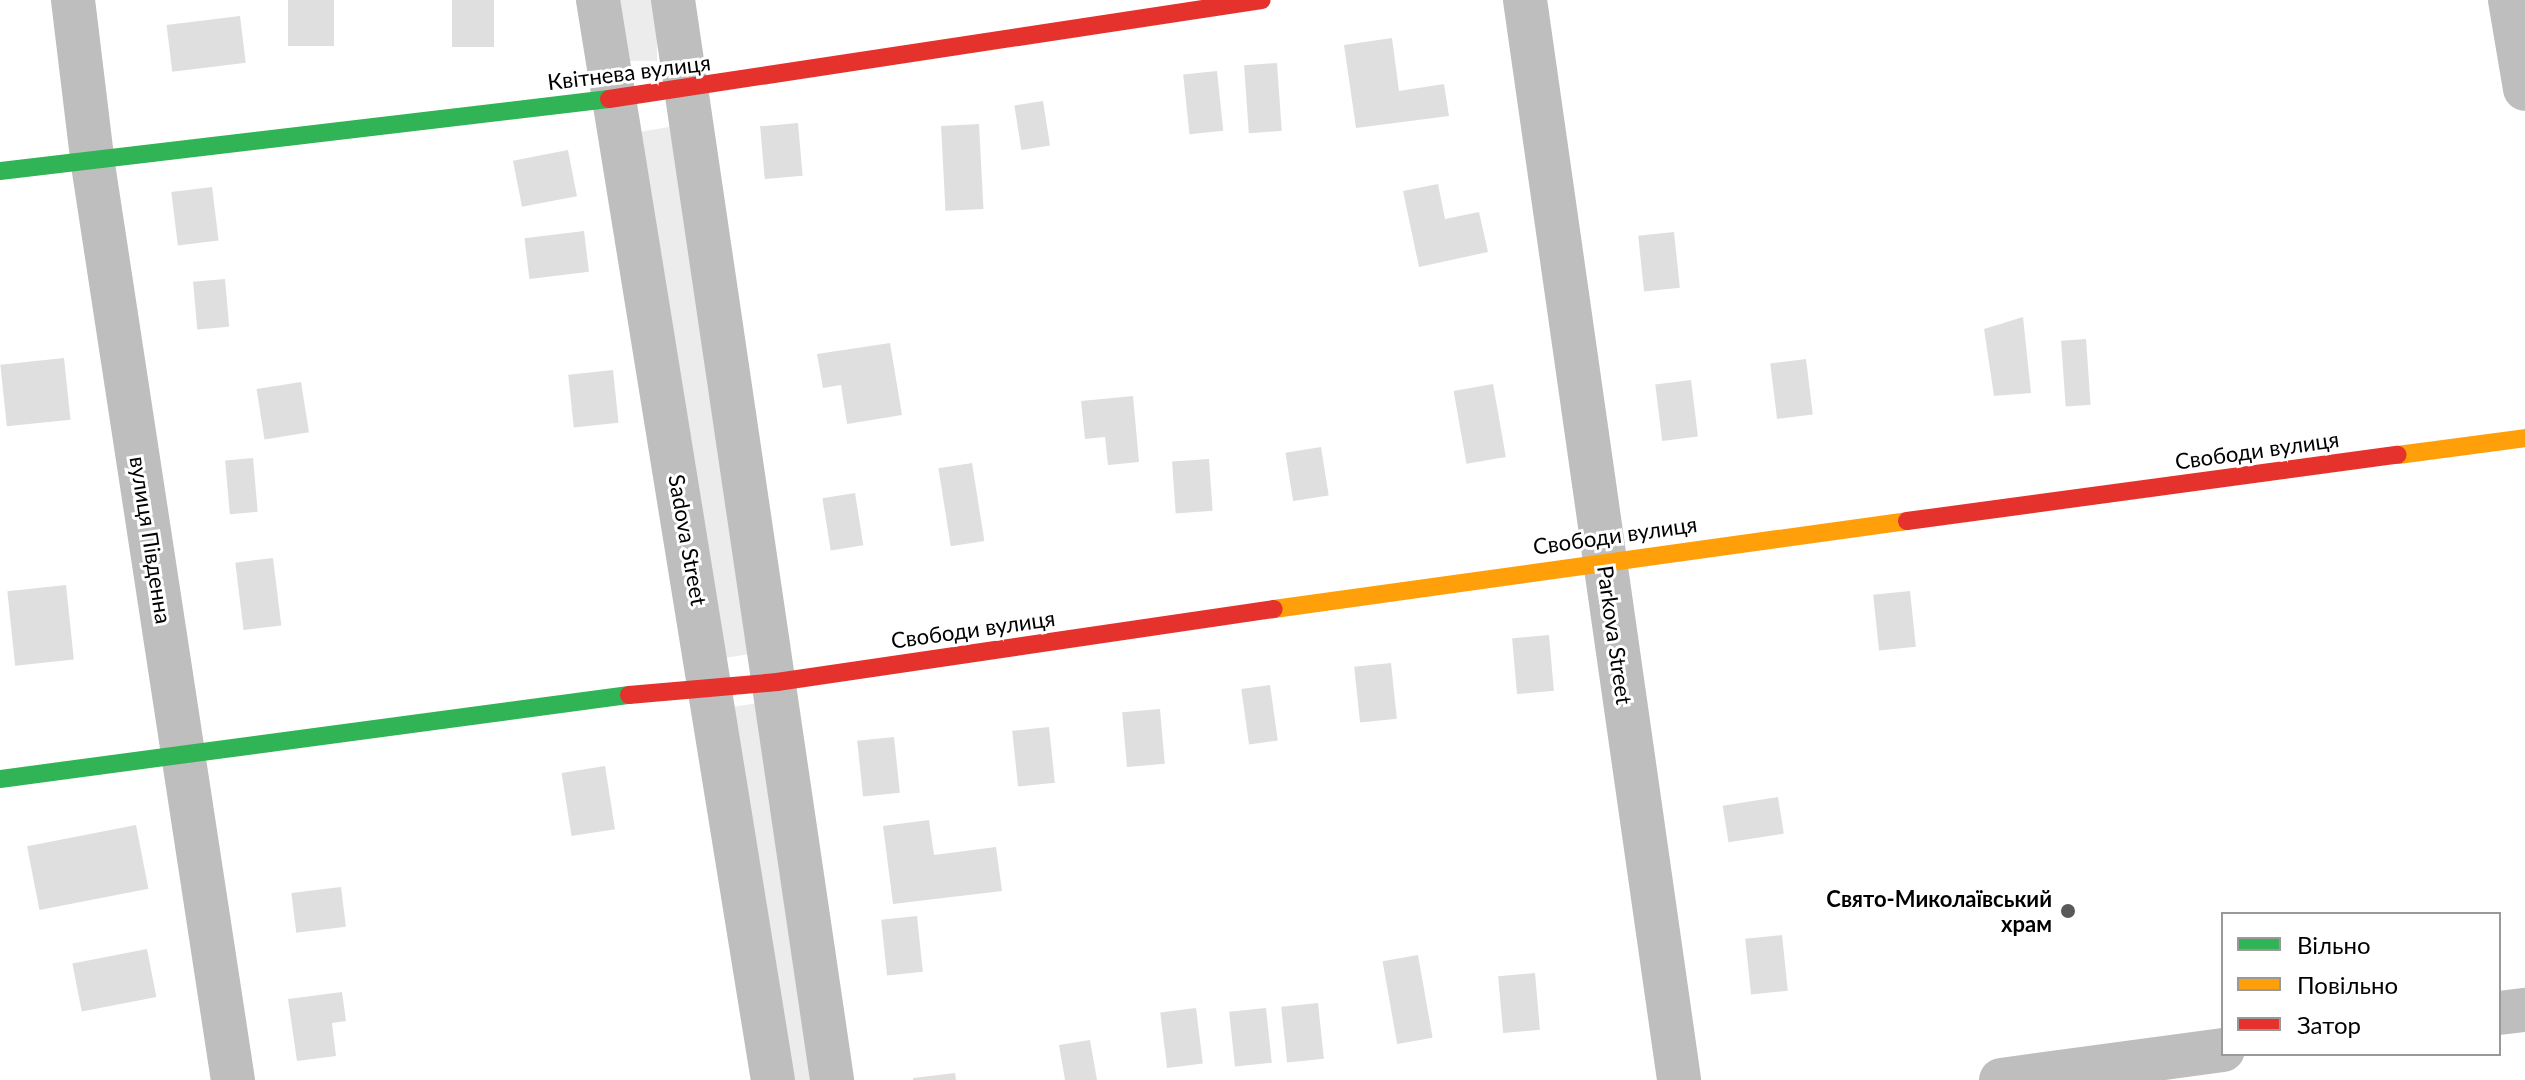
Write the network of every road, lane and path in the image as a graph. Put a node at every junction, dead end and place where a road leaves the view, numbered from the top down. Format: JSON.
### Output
{"nodes":[{"id":1,"x":73,"y":0,"type":"edge"},
{"id":2,"x":598,"y":0,"type":"edge"},
{"id":3,"x":673,"y":0,"type":"edge"},
{"id":4,"x":1262,"y":0,"type":"edge"},
{"id":5,"x":1525,"y":0,"type":"edge"},
{"id":6,"x":2510,"y":0,"type":"edge"},
{"id":7,"x":2525,"y":89,"type":"edge"},
{"id":8,"x":685,"y":90,"type":"junction"},
{"id":9,"x":614,"y":99,"type":"junction"},
{"id":10,"x":92,"y":158,"type":"junction"},
{"id":11,"x":0,"y":171,"type":"edge"},
{"id":12,"x":2525,"y":438,"type":"edge"},
{"id":13,"x":1604,"y":561,"type":"junction"},
{"id":14,"x":777,"y":682,"type":"junction"},
{"id":15,"x":712,"y":684,"type":"junction"},
{"id":16,"x":184,"y":754,"type":"junction"},
{"id":17,"x":0,"y":779,"type":"edge"},
{"id":18,"x":2525,"y":1010,"type":"edge"},
{"id":19,"x":2501,"y":1013,"type":"edge"},
{"id":20,"x":2221,"y":1050,"type":"edge"},
{"id":21,"x":233,"y":1080,"type":"edge"},
{"id":22,"x":773,"y":1080,"type":"edge"},
{"id":23,"x":832,"y":1080,"type":"edge"},
{"id":24,"x":1679,"y":1080,"type":"edge"},
{"id":25,"x":2001,"y":1080,"type":"edge"}],
"edges":[{"from":1,"to":10,"type":"street","name":"вулиця Південна"},
{"from":2,"to":9,"type":"street","name":"Sadova Street"},
{"from":3,"to":8,"type":"street"},
{"from":4,"to":8,"type":"street","name":"Квітнева вулиця"},
{"from":5,"to":13,"type":"street","name":"Parkova Street"},
{"from":6,"to":7,"type":"street"},
{"from":8,"to":9,"type":"street","name":"Квітнева вулиця"},
{"from":8,"to":14,"type":"street"},
{"from":9,"to":10,"type":"street","name":"Квітнева вулиця"},
{"from":9,"to":15,"type":"street","name":"Sadova Street"},
{"from":10,"to":11,"type":"street","name":"Квітнева вулиця"},
{"from":10,"to":16,"type":"street","name":"вулиця Південна"},
{"from":12,"to":13,"type":"street","name":"Свободи вулиця"},
{"from":13,"to":14,"type":"street","name":"Свободи вулиця"},
{"from":13,"to":24,"type":"street","name":"Parkova Street"},
{"from":14,"to":15,"type":"street","name":"Свободи вулиця"},
{"from":14,"to":23,"type":"street"},
{"from":15,"to":16,"type":"street","name":"Свободи вулиця"},
{"from":15,"to":22,"type":"street","name":"Sadova Street"},
{"from":16,"to":17,"type":"street","name":"Свободи вулиця"},
{"from":16,"to":21,"type":"street","name":"вулиця Південна"},
{"from":18,"to":19,"type":"street"},
{"from":20,"to":25,"type":"street"}]}
